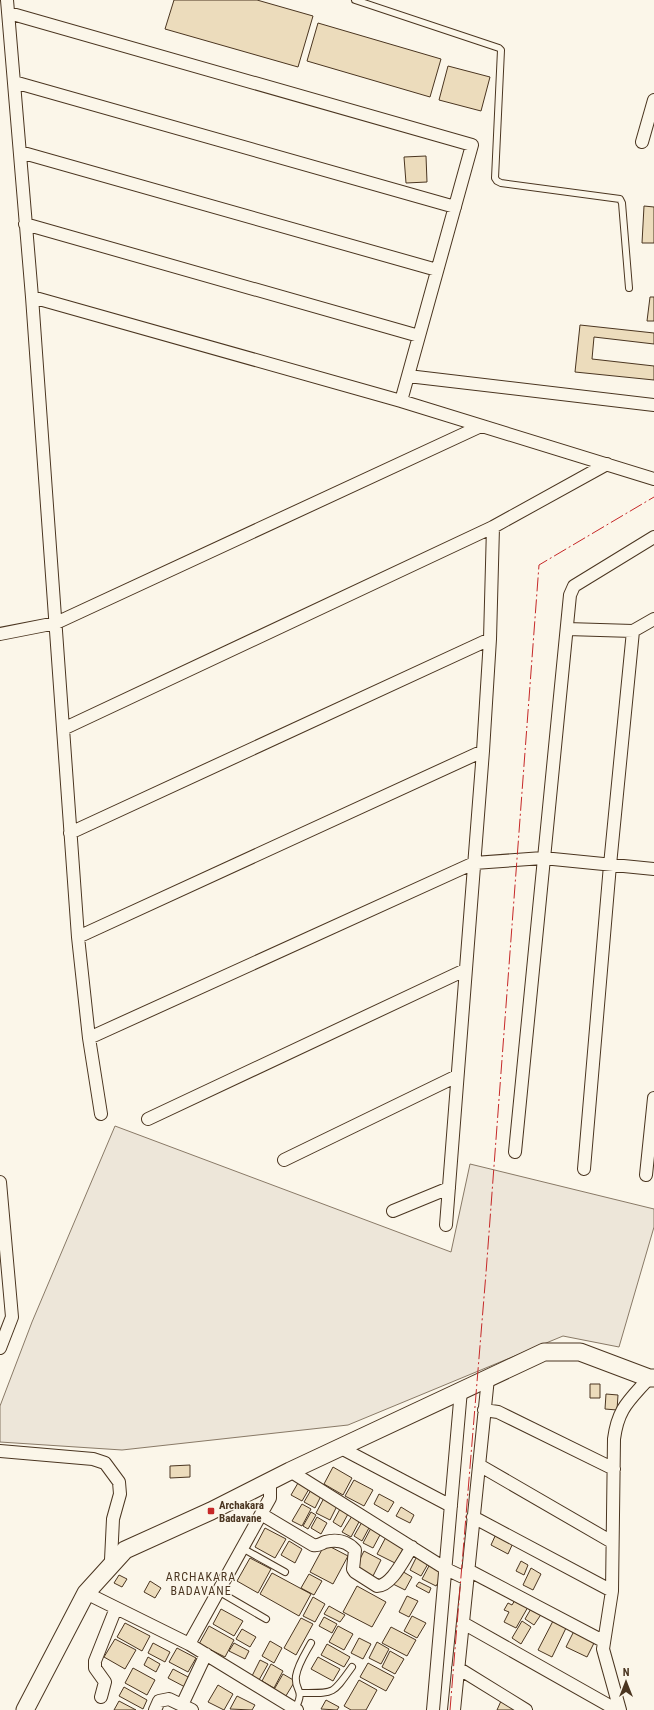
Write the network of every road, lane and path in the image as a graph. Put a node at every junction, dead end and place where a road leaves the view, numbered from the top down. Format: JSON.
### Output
{"nodes":[{"id":1,"x":7,"y":0,"type":"edge"},
{"id":2,"x":355,"y":0,"type":"edge"},
{"id":3,"x":9,"y":13,"type":"junction"},
{"id":4,"x":14,"y":82,"type":"junction"},
{"id":5,"x":654,"y":100,"type":"edge"},
{"id":6,"x":642,"y":142,"type":"dead end"},
{"id":7,"x":20,"y":152,"type":"junction"},
{"id":8,"x":455,"y":207,"type":"junction"},
{"id":9,"x":26,"y":224,"type":"junction"},
{"id":10,"x":437,"y":270,"type":"junction"},
{"id":11,"x":629,"y":288,"type":"dead end"},
{"id":12,"x":32,"y":297,"type":"junction"},
{"id":13,"x":420,"y":336,"type":"junction"},
{"id":14,"x":408,"y":376,"type":"junction"},
{"id":15,"x":401,"y":401,"type":"junction"},
{"id":16,"x":654,"y":404,"type":"edge"},
{"id":17,"x":481,"y":426,"type":"junction"},
{"id":18,"x":606,"y":464,"type":"junction"},
{"id":19,"x":654,"y":479,"type":"edge"},
{"id":20,"x":493,"y":527,"type":"junction"},
{"id":21,"x":654,"y":537,"type":"edge"},
{"id":22,"x":654,"y":619,"type":"edge"},
{"id":23,"x":56,"y":623,"type":"junction"},
{"id":24,"x":567,"y":629,"type":"junction"},
{"id":25,"x":633,"y":631,"type":"junction"},
{"id":26,"x":0,"y":634,"type":"edge"},
{"id":27,"x":490,"y":639,"type":"junction"},
{"id":28,"x":63,"y":729,"type":"junction"},
{"id":29,"x":483,"y":751,"type":"junction"},
{"id":30,"x":70,"y":833,"type":"junction"},
{"id":31,"x":543,"y":858,"type":"junction"},
{"id":32,"x":474,"y":863,"type":"junction"},
{"id":33,"x":610,"y":865,"type":"junction"},
{"id":34,"x":654,"y":869,"type":"edge"},
{"id":35,"x":78,"y":937,"type":"junction"},
{"id":36,"x":465,"y":970,"type":"junction"},
{"id":37,"x":89,"y":1038,"type":"junction"},
{"id":38,"x":457,"y":1076,"type":"junction"},
{"id":39,"x":654,"y":1098,"type":"edge"},
{"id":40,"x":101,"y":1114,"type":"dead end"},
{"id":41,"x":148,"y":1120,"type":"dead end"},
{"id":42,"x":515,"y":1152,"type":"dead end"},
{"id":43,"x":284,"y":1160,"type":"dead end"},
{"id":44,"x":584,"y":1169,"type":"dead end"},
{"id":45,"x":646,"y":1175,"type":"dead end"},
{"id":46,"x":0,"y":1182,"type":"edge"},
{"id":47,"x":449,"y":1188,"type":"junction"},
{"id":48,"x":393,"y":1211,"type":"dead end"},
{"id":49,"x":446,"y":1224,"type":"dead end"},
{"id":50,"x":0,"y":1348,"type":"edge"},
{"id":51,"x":488,"y":1378,"type":"junction"},
{"id":52,"x":651,"y":1378,"type":"edge"},
{"id":53,"x":462,"y":1390,"type":"junction"},
{"id":54,"x":484,"y":1410,"type":"junction"},
{"id":55,"x":342,"y":1448,"type":"junction"},
{"id":56,"x":0,"y":1451,"type":"edge"},
{"id":57,"x":479,"y":1464,"type":"junction"},
{"id":58,"x":614,"y":1468,"type":"junction"},
{"id":59,"x":290,"y":1471,"type":"junction"},
{"id":60,"x":270,"y":1480,"type":"junction"},
{"id":61,"x":451,"y":1506,"type":"junction"},
{"id":62,"x":261,"y":1514,"type":"junction"},
{"id":63,"x":474,"y":1517,"type":"junction"},
{"id":64,"x":612,"y":1542,"type":"junction"},
{"id":65,"x":412,"y":1547,"type":"junction"},
{"id":66,"x":242,"y":1548,"type":"junction"},
{"id":67,"x":111,"y":1560,"type":"dead end"},
{"id":68,"x":446,"y":1569,"type":"junction"},
{"id":69,"x":285,"y":1572,"type":"dead end"},
{"id":70,"x":468,"y":1574,"type":"junction"},
{"id":71,"x":218,"y":1591,"type":"junction"},
{"id":72,"x":612,"y":1591,"type":"junction"},
{"id":73,"x":86,"y":1593,"type":"junction"},
{"id":74,"x":116,"y":1608,"type":"junction"},
{"id":75,"x":266,"y":1619,"type":"dead end"},
{"id":76,"x":463,"y":1623,"type":"junction"},
{"id":77,"x":604,"y":1641,"type":"junction"},
{"id":78,"x":311,"y":1643,"type":"dead end"},
{"id":79,"x":190,"y":1644,"type":"junction"},
{"id":80,"x":206,"y":1654,"type":"junction"},
{"id":81,"x":352,"y":1668,"type":"dead end"},
{"id":82,"x":458,"y":1668,"type":"junction"},
{"id":83,"x":301,"y":1693,"type":"junction"},
{"id":84,"x":101,"y":1697,"type":"dead end"},
{"id":85,"x":187,"y":1708,"type":"edge"},
{"id":86,"x":26,"y":1710,"type":"edge"},
{"id":87,"x":155,"y":1710,"type":"edge"},
{"id":88,"x":295,"y":1710,"type":"edge"},
{"id":89,"x":433,"y":1710,"type":"edge"},
{"id":90,"x":454,"y":1710,"type":"edge"},
{"id":91,"x":526,"y":1710,"type":"edge"},
{"id":92,"x":616,"y":1710,"type":"edge"}],
"edges":[{"from":1,"to":3,"type":"street"},
{"from":2,"to":11,"type":"lane"},
{"from":3,"to":4,"type":"street"},
{"from":3,"to":8,"type":"street"},
{"from":4,"to":7,"type":"street"},
{"from":4,"to":8,"type":"street"},
{"from":5,"to":6,"type":"street"},
{"from":7,"to":9,"type":"street"},
{"from":7,"to":10,"type":"street"},
{"from":8,"to":10,"type":"street"},
{"from":9,"to":12,"type":"street"},
{"from":9,"to":13,"type":"street"},
{"from":10,"to":13,"type":"street"},
{"from":12,"to":15,"type":"street"},
{"from":12,"to":23,"type":"street"},
{"from":13,"to":14,"type":"street"},
{"from":14,"to":15,"type":"street"},
{"from":14,"to":16,"type":"street"},
{"from":15,"to":17,"type":"street"},
{"from":17,"to":18,"type":"street"},
{"from":17,"to":23,"type":"street"},
{"from":18,"to":19,"type":"street"},
{"from":18,"to":20,"type":"street"},
{"from":20,"to":27,"type":"street"},
{"from":20,"to":28,"type":"street"},
{"from":21,"to":24,"type":"street"},
{"from":22,"to":25,"type":"street"},
{"from":23,"to":26,"type":"street"},
{"from":23,"to":28,"type":"street"},
{"from":24,"to":25,"type":"street"},
{"from":24,"to":31,"type":"street"},
{"from":25,"to":33,"type":"street"},
{"from":27,"to":29,"type":"street"},
{"from":27,"to":30,"type":"street"},
{"from":28,"to":30,"type":"street"},
{"from":29,"to":32,"type":"street"},
{"from":29,"to":35,"type":"street"},
{"from":30,"to":35,"type":"street"},
{"from":31,"to":32,"type":"street"},
{"from":31,"to":33,"type":"street"},
{"from":31,"to":42,"type":"street"},
{"from":32,"to":36,"type":"street"},
{"from":32,"to":37,"type":"street"},
{"from":33,"to":34,"type":"street"},
{"from":33,"to":44,"type":"street"},
{"from":35,"to":37,"type":"street"},
{"from":36,"to":38,"type":"street"},
{"from":36,"to":41,"type":"street"},
{"from":37,"to":40,"type":"street"},
{"from":38,"to":43,"type":"street"},
{"from":38,"to":47,"type":"street"},
{"from":39,"to":45,"type":"street"},
{"from":46,"to":50,"type":"street"},
{"from":47,"to":48,"type":"street"},
{"from":47,"to":49,"type":"street"},
{"from":51,"to":52,"type":"street"},
{"from":51,"to":53,"type":"street"},
{"from":51,"to":54,"type":"street"},
{"from":52,"to":58,"type":"street"},
{"from":53,"to":55,"type":"street"},
{"from":53,"to":61,"type":"street"},
{"from":54,"to":57,"type":"street"},
{"from":54,"to":58,"type":"street"},
{"from":55,"to":59,"type":"street"},
{"from":55,"to":61,"type":"street"},
{"from":56,"to":67,"type":"street"},
{"from":57,"to":63,"type":"street"},
{"from":57,"to":64,"type":"street"},
{"from":58,"to":64,"type":"street"},
{"from":59,"to":60,"type":"street"},
{"from":59,"to":65,"type":"street"},
{"from":60,"to":62,"type":"street"},
{"from":60,"to":73,"type":"street"},
{"from":61,"to":68,"type":"street"},
{"from":62,"to":65,"type":"street"},
{"from":62,"to":66,"type":"street"},
{"from":63,"to":70,"type":"street"},
{"from":63,"to":72,"type":"street"},
{"from":64,"to":72,"type":"street"},
{"from":65,"to":68,"type":"street"},
{"from":66,"to":69,"type":"lane"},
{"from":66,"to":71,"type":"street"},
{"from":68,"to":70,"type":"street"},
{"from":68,"to":89,"type":"street"},
{"from":70,"to":76,"type":"street"},
{"from":70,"to":77,"type":"street"},
{"from":71,"to":75,"type":"lane"},
{"from":71,"to":79,"type":"street"},
{"from":72,"to":77,"type":"street"},
{"from":73,"to":74,"type":"street"},
{"from":73,"to":86,"type":"street"},
{"from":74,"to":79,"type":"street"},
{"from":74,"to":84,"type":"street"},
{"from":76,"to":82,"type":"street"},
{"from":76,"to":92,"type":"street"},
{"from":77,"to":92,"type":"street"},
{"from":78,"to":83,"type":"lane"},
{"from":79,"to":80,"type":"street"},
{"from":80,"to":85,"type":"street"},
{"from":80,"to":88,"type":"street"},
{"from":81,"to":83,"type":"lane"},
{"from":82,"to":90,"type":"street"},
{"from":82,"to":91,"type":"street"},
{"from":83,"to":88,"type":"lane"},
{"from":85,"to":87,"type":"street"}]}
